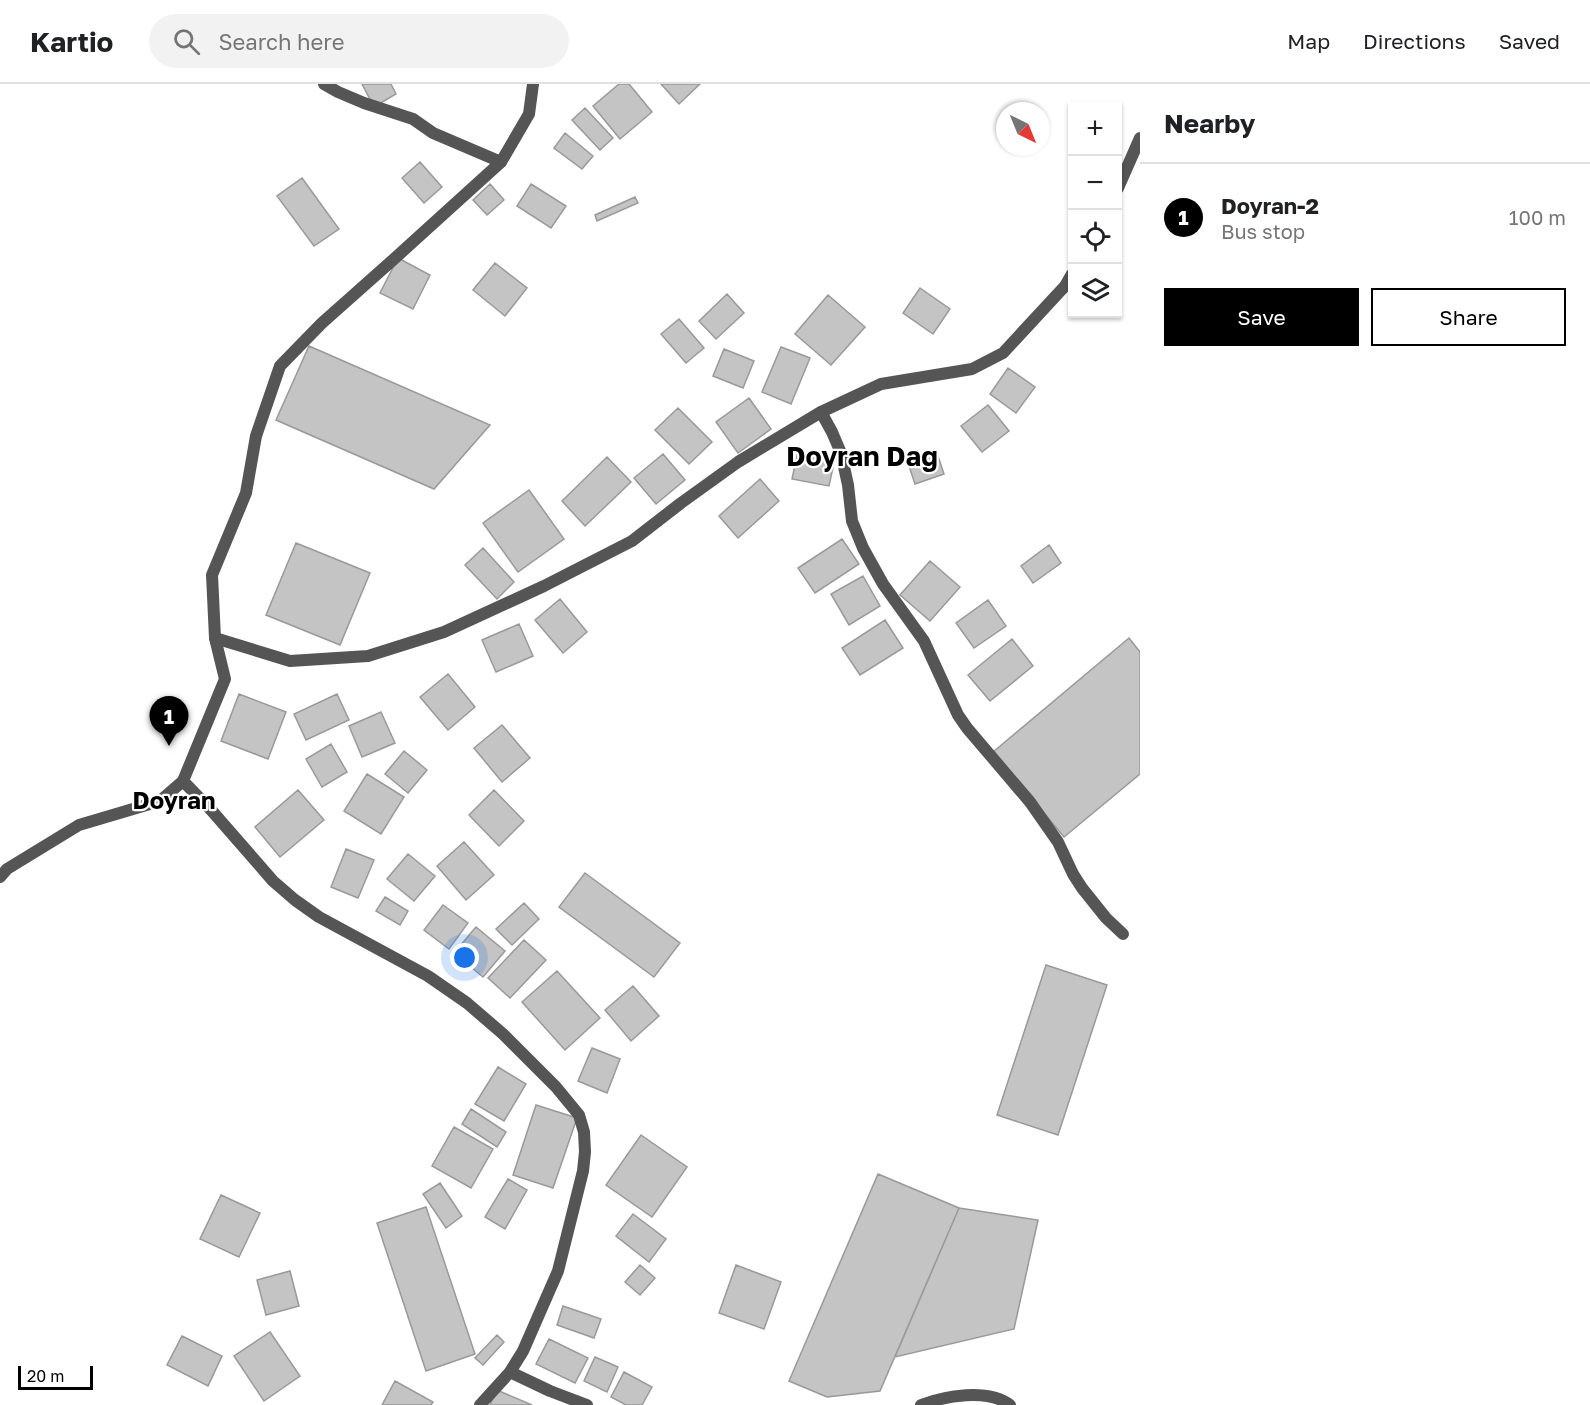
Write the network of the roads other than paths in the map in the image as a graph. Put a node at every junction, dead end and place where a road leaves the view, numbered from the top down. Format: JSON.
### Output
{"nodes":[{"id":1,"x":324,"y":84,"type":"edge"},
{"id":2,"x":533,"y":84,"type":"edge"},
{"id":3,"x":1140,"y":138,"type":"edge"},
{"id":4,"x":501,"y":162,"type":"junction"},
{"id":5,"x":1122,"y":179,"type":"edge"},
{"id":6,"x":1068,"y":281,"type":"edge"},
{"id":7,"x":821,"y":412,"type":"junction"},
{"id":8,"x":215,"y":638,"type":"junction"},
{"id":9,"x":183,"y":781,"type":"junction"},
{"id":10,"x":0,"y":877,"type":"edge"},
{"id":11,"x":1123,"y":934,"type":"dead end"},
{"id":12,"x":510,"y":1372,"type":"junction"},
{"id":13,"x":480,"y":1405,"type":"edge"},
{"id":14,"x":587,"y":1405,"type":"edge"},
{"id":15,"x":921,"y":1405,"type":"edge"},
{"id":16,"x":1010,"y":1405,"type":"edge"}],
"edges":[{"from":1,"to":4,"type":"street"},
{"from":2,"to":4,"type":"street"},
{"from":3,"to":5,"type":"street"},
{"from":4,"to":8,"type":"street"},
{"from":6,"to":7,"type":"street"},
{"from":7,"to":8,"type":"street"},
{"from":7,"to":11,"type":"street"},
{"from":8,"to":9,"type":"street"},
{"from":9,"to":10,"type":"street"},
{"from":9,"to":12,"type":"street"},
{"from":12,"to":13,"type":"street"},
{"from":12,"to":14,"type":"street"},
{"from":15,"to":16,"type":"street"}]}
